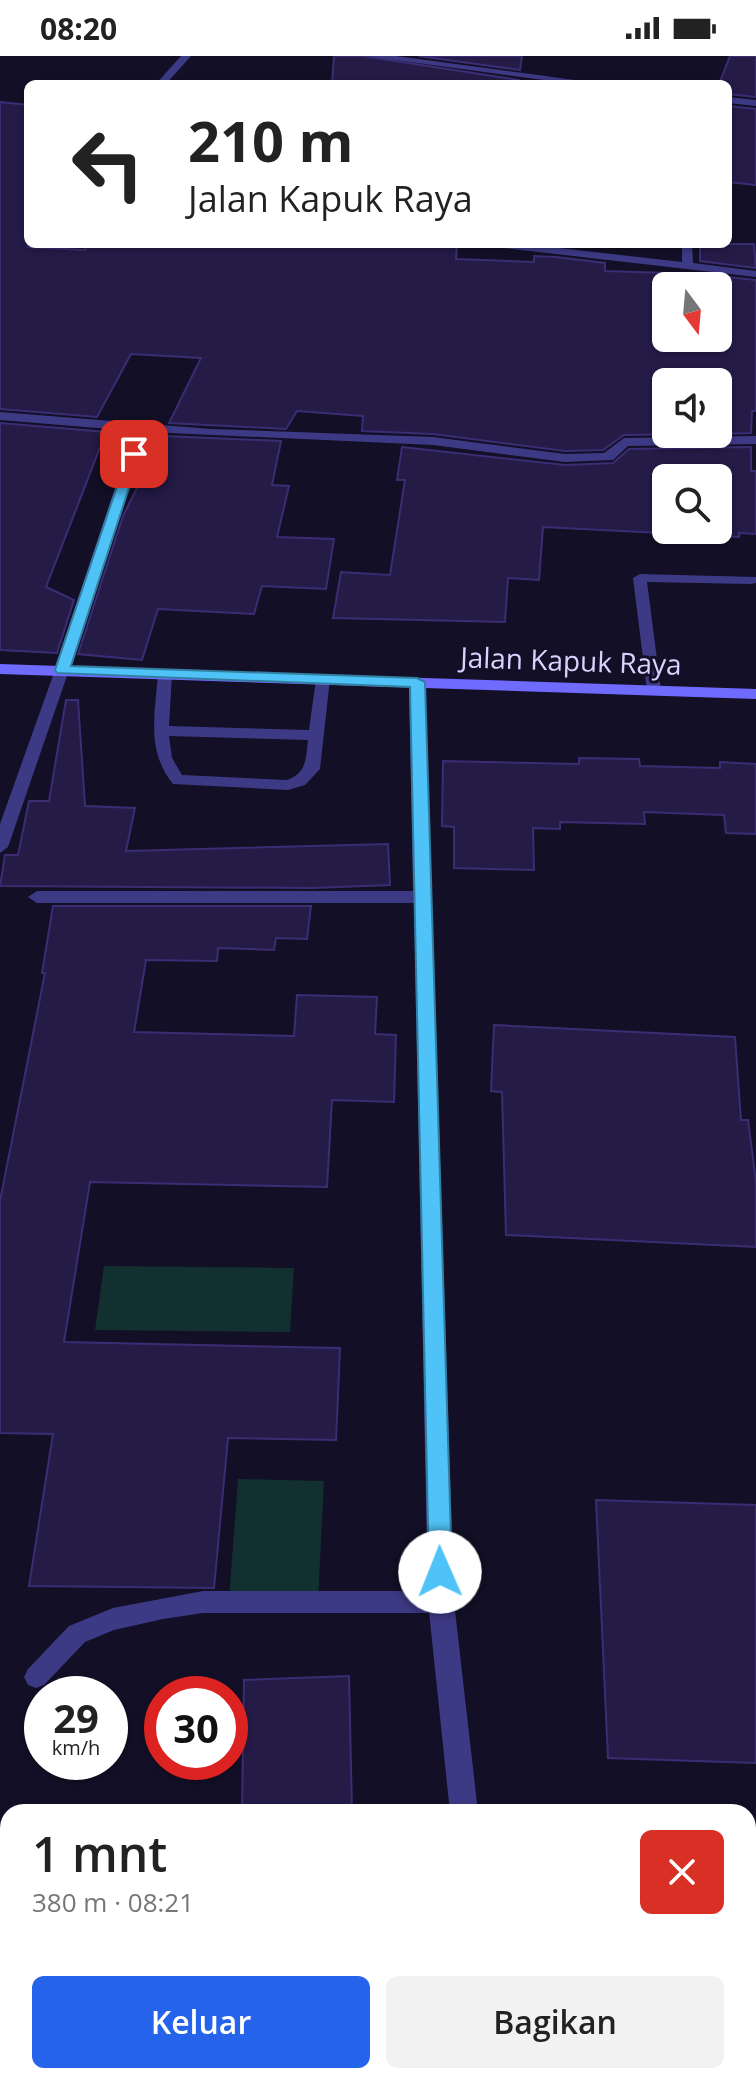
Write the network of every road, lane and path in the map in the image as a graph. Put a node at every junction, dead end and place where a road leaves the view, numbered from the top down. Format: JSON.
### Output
{"nodes":[{"id":1,"x":186,"y":56,"type":"edge"},
{"id":2,"x":371,"y":56,"type":"edge"},
{"id":3,"x":165,"y":80,"type":"edge"},
{"id":4,"x":566,"y":80,"type":"edge"},
{"id":5,"x":732,"y":100,"type":"edge"},
{"id":6,"x":756,"y":103,"type":"edge"},
{"id":7,"x":527,"y":248,"type":"edge"},
{"id":8,"x":687,"y":248,"type":"edge"},
{"id":9,"x":688,"y":268,"type":"junction"},
{"id":10,"x":756,"y":274,"type":"edge"},
{"id":11,"x":0,"y":416,"type":"edge"},
{"id":12,"x":143,"y":426,"type":"junction"},
{"id":13,"x":756,"y":440,"type":"edge"},
{"id":14,"x":751,"y":580,"type":"dead end"},
{"id":15,"x":0,"y":669,"type":"edge"},
{"id":16,"x":62,"y":670,"type":"junction"},
{"id":17,"x":165,"y":674,"type":"junction"},
{"id":18,"x":323,"y":679,"type":"junction"},
{"id":19,"x":417,"y":682,"type":"junction"},
{"id":20,"x":654,"y":690,"type":"junction"},
{"id":21,"x":756,"y":694,"type":"edge"},
{"id":22,"x":163,"y":731,"type":"junction"},
{"id":23,"x":316,"y":735,"type":"junction"},
{"id":24,"x":0,"y":847,"type":"edge"},
{"id":25,"x":37,"y":897,"type":"dead end"},
{"id":26,"x":422,"y":897,"type":"junction"},
{"id":27,"x":441,"y":1602,"type":"junction"},
{"id":28,"x":37,"y":1676,"type":"edge"},
{"id":29,"x":463,"y":1804,"type":"edge"}],
"edges":[{"from":1,"to":3,"type":"lane"},
{"from":2,"to":4,"type":"street"},
{"from":5,"to":6,"type":"street"},
{"from":7,"to":9,"type":"lane"},
{"from":8,"to":9,"type":"lane"},
{"from":9,"to":10,"type":"lane"},
{"from":11,"to":12,"type":"street"},
{"from":12,"to":13,"type":"street"},
{"from":12,"to":16,"type":"street"},
{"from":14,"to":20,"type":"lane"},
{"from":15,"to":16,"type":"main road","name":"Jalan Kapuk Raya"},
{"from":16,"to":17,"type":"main road","name":"Jalan Kapuk Raya"},
{"from":16,"to":24,"type":"lane"},
{"from":17,"to":18,"type":"main road","name":"Jalan Kapuk Raya"},
{"from":17,"to":22,"type":"lane"},
{"from":18,"to":19,"type":"main road","name":"Jalan Kapuk Raya"},
{"from":18,"to":23,"type":"lane"},
{"from":19,"to":20,"type":"main road","name":"Jalan Kapuk Raya"},
{"from":19,"to":26,"type":"street"},
{"from":20,"to":21,"type":"main road","name":"Jalan Kapuk Raya"},
{"from":22,"to":23,"type":"lane"},
{"from":22,"to":23,"type":"lane"},
{"from":25,"to":26,"type":"street"},
{"from":26,"to":27,"type":"street"},
{"from":27,"to":28,"type":"lane"},
{"from":27,"to":29,"type":"street"}]}
